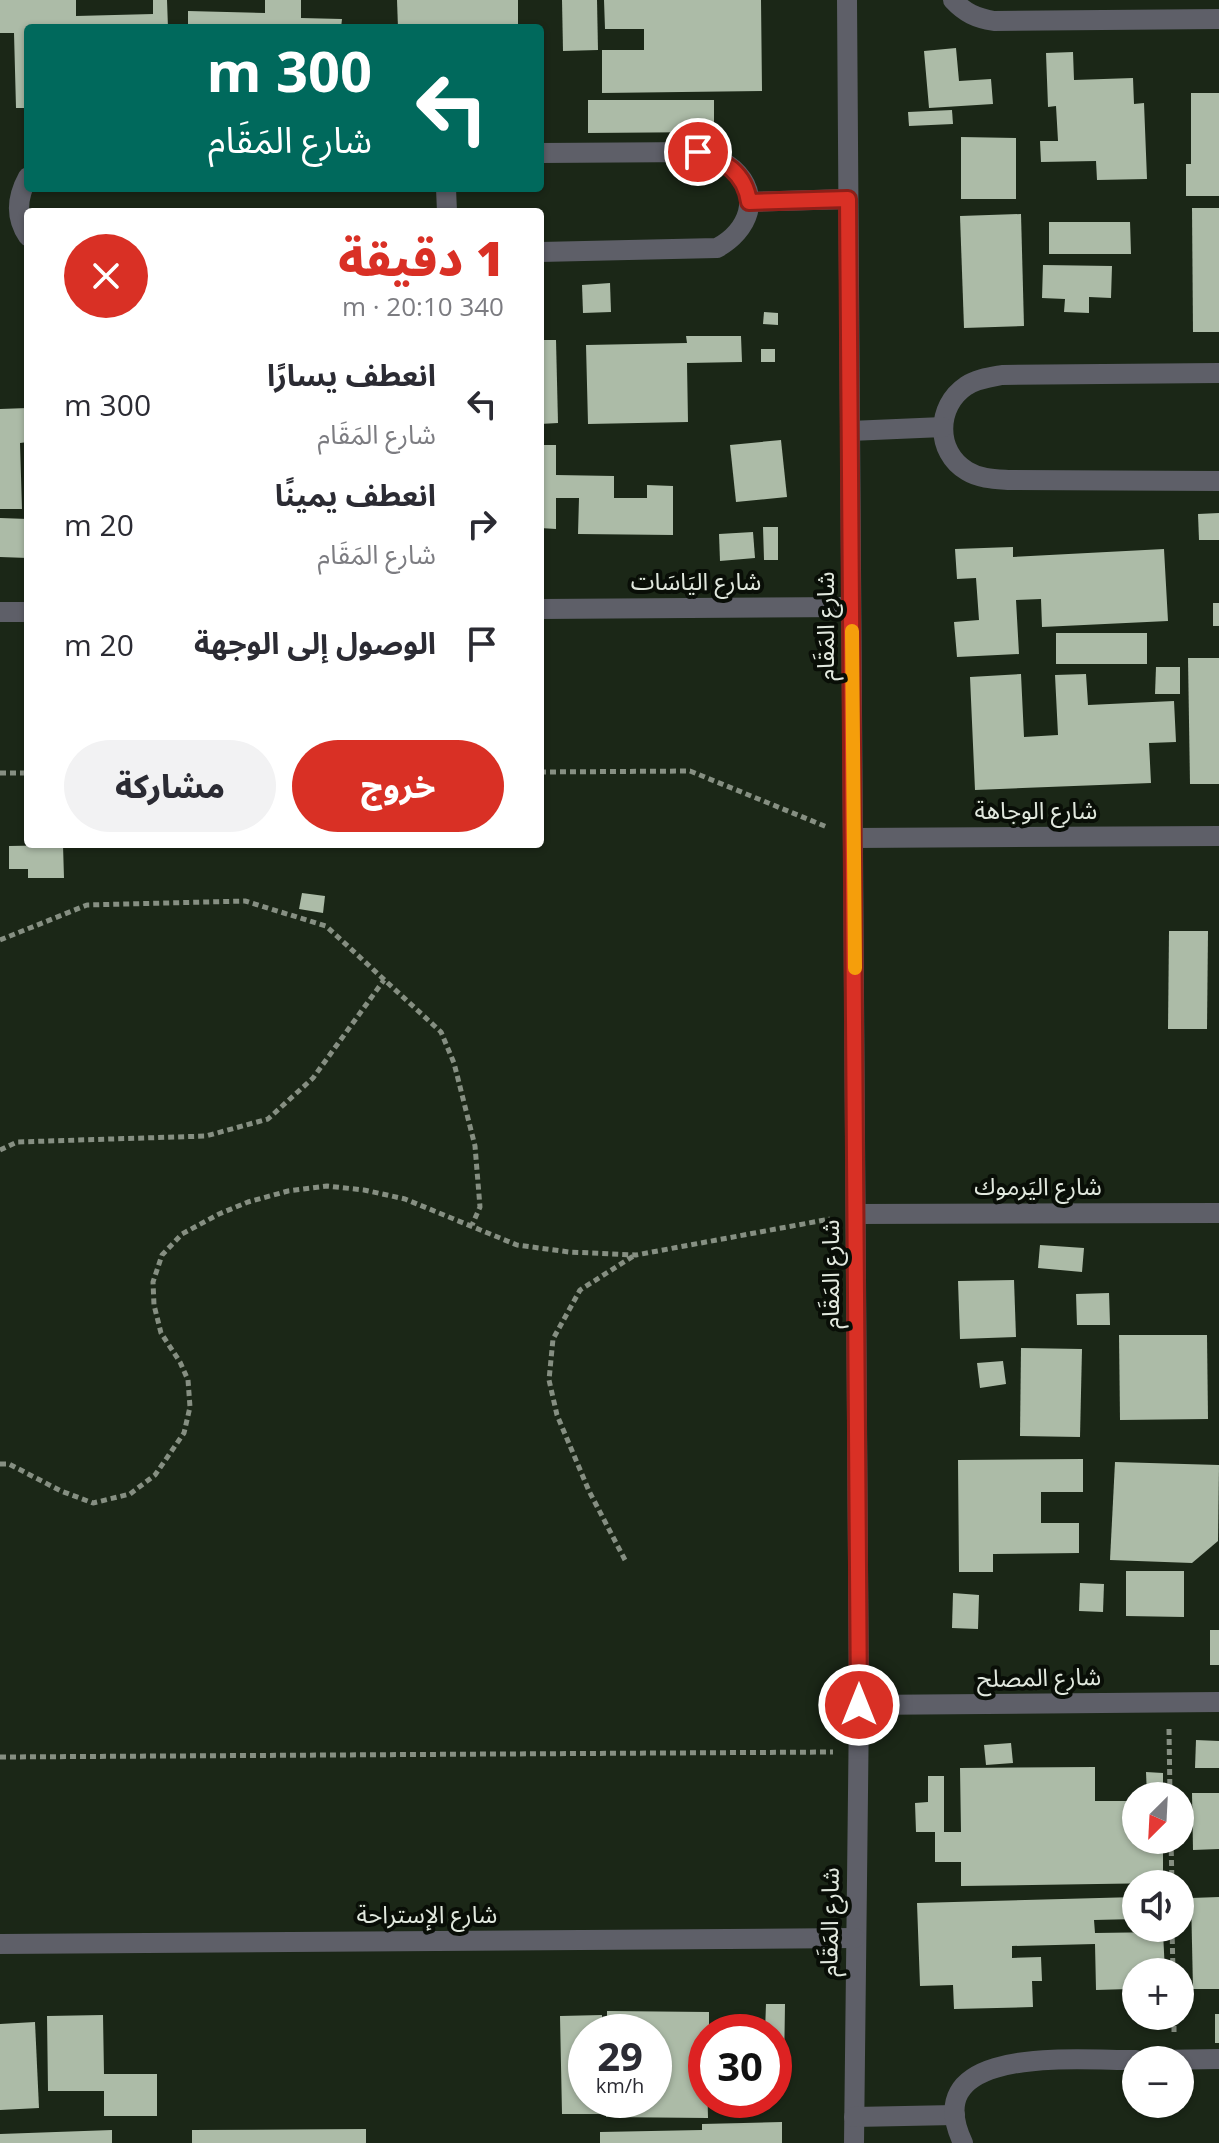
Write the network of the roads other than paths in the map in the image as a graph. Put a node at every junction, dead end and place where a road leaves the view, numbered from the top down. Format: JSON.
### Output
{"nodes":[{"id":1,"x":847,"y":0,"type":"edge"},
{"id":2,"x":953,"y":0,"type":"edge"},
{"id":3,"x":1219,"y":19,"type":"edge"},
{"id":4,"x":544,"y":153,"type":"edge"},
{"id":5,"x":24,"y":187,"type":"edge"},
{"id":6,"x":848,"y":199,"type":"junction"},
{"id":7,"x":749,"y":202,"type":"junction"},
{"id":8,"x":24,"y":227,"type":"edge"},
{"id":9,"x":544,"y":252,"type":"edge"},
{"id":10,"x":1219,"y":373,"type":"edge"},
{"id":11,"x":943,"y":427,"type":"junction"},
{"id":12,"x":850,"y":431,"type":"junction"},
{"id":13,"x":1219,"y":481,"type":"edge"},
{"id":14,"x":851,"y":607,"type":"junction"},
{"id":15,"x":544,"y":609,"type":"edge"},
{"id":16,"x":0,"y":612,"type":"edge"},
{"id":17,"x":24,"y":612,"type":"edge"},
{"id":18,"x":1219,"y":836,"type":"edge"},
{"id":19,"x":854,"y":838,"type":"junction"},
{"id":20,"x":1219,"y":1213,"type":"edge"},
{"id":21,"x":857,"y":1214,"type":"junction"},
{"id":22,"x":1219,"y":1702,"type":"edge"},
{"id":23,"x":859,"y":1705,"type":"junction"},
{"id":24,"x":855,"y":1938,"type":"junction"},
{"id":25,"x":0,"y":1944,"type":"edge"},
{"id":26,"x":1194,"y":2059,"type":"edge"},
{"id":27,"x":1219,"y":2059,"type":"edge"},
{"id":28,"x":1122,"y":2060,"type":"edge"},
{"id":29,"x":955,"y":2115,"type":"junction"},
{"id":30,"x":854,"y":2117,"type":"junction"},
{"id":31,"x":854,"y":2143,"type":"edge"},
{"id":32,"x":963,"y":2143,"type":"edge"}],
"edges":[{"from":1,"to":6,"type":"street","name":"شارع المَقَام"},
{"from":2,"to":3,"type":"street"},
{"from":4,"to":7,"type":"street"},
{"from":5,"to":8,"type":"street"},
{"from":6,"to":7,"type":"street"},
{"from":6,"to":12,"type":"street","name":"شارع المَقَام"},
{"from":7,"to":9,"type":"street"},
{"from":10,"to":11,"type":"street"},
{"from":11,"to":12,"type":"street"},
{"from":11,"to":13,"type":"street"},
{"from":12,"to":14,"type":"street","name":"شارع المَقَام"},
{"from":14,"to":15,"type":"street","name":"شارع اليَاسَات"},
{"from":14,"to":19,"type":"street","name":"شارع المَقَام"},
{"from":16,"to":17,"type":"street"},
{"from":18,"to":19,"type":"street","name":"شارع الوجاهة"},
{"from":19,"to":21,"type":"street","name":"شارع المَقَام"},
{"from":20,"to":21,"type":"street","name":"شارع اليَرموك"},
{"from":21,"to":23,"type":"street","name":"شارع المَقَام"},
{"from":22,"to":23,"type":"street","name":"شارع المصلح"},
{"from":23,"to":24,"type":"street","name":"شارع المَقَام"},
{"from":24,"to":25,"type":"street","name":"شارع الإستراحة"},
{"from":24,"to":30,"type":"street","name":"شارع المَقَام"},
{"from":26,"to":27,"type":"street"},
{"from":28,"to":29,"type":"street"},
{"from":29,"to":30,"type":"street"},
{"from":29,"to":32,"type":"street"},
{"from":30,"to":31,"type":"street","name":"شارع المَقَام"}]}
